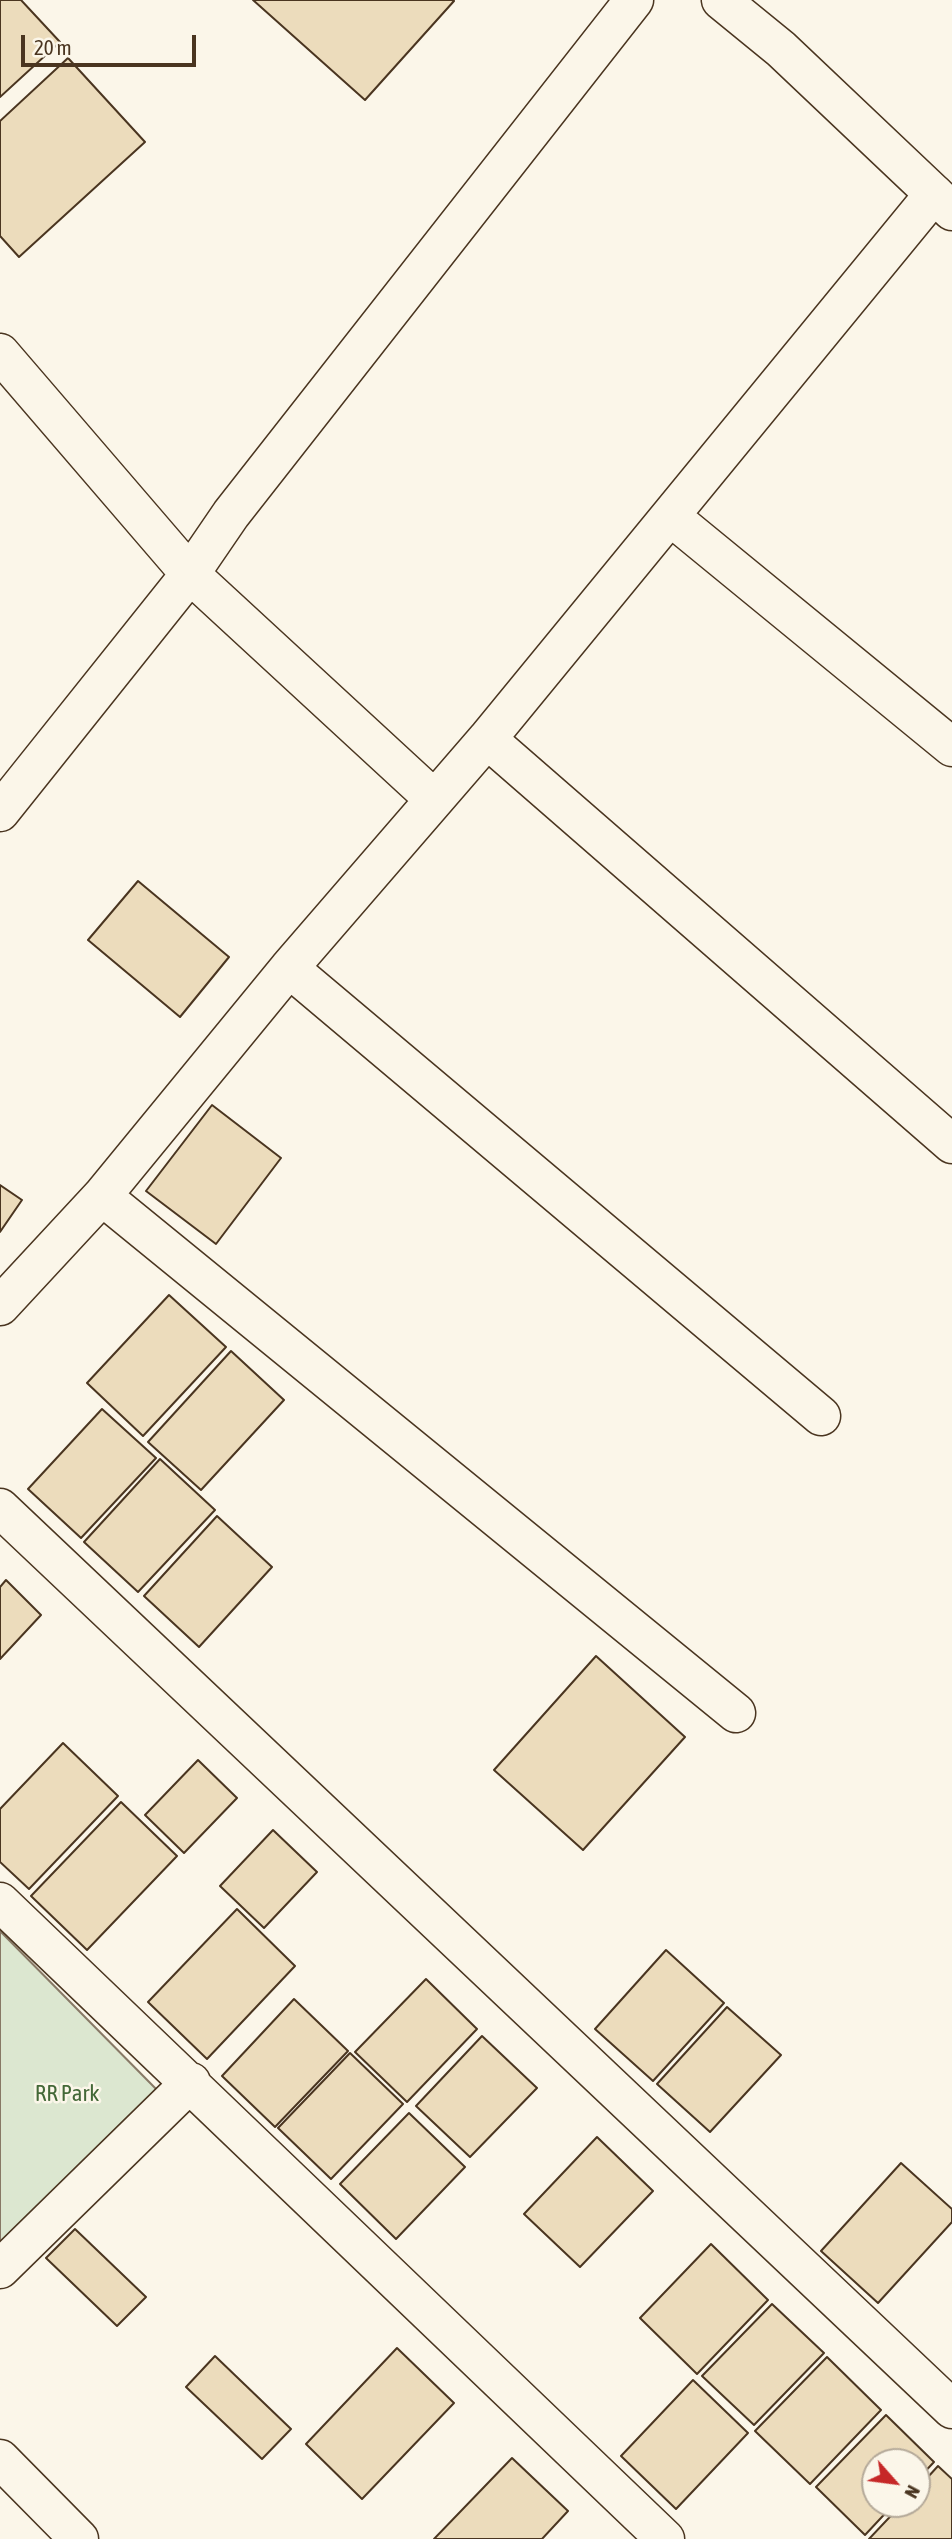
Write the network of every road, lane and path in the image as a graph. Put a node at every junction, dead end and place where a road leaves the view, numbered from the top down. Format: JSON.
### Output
{"nodes":[{"id":1,"x":634,"y":0,"type":"edge"},
{"id":2,"x":720,"y":0,"type":"edge"},
{"id":3,"x":943,"y":202,"type":"edge"},
{"id":4,"x":0,"y":352,"type":"edge"},
{"id":5,"x":670,"y":516,"type":"junction"},
{"id":6,"x":190,"y":574,"type":"junction"},
{"id":7,"x":486,"y":739,"type":"junction"},
{"id":8,"x":952,"y":747,"type":"edge"},
{"id":9,"x":434,"y":799,"type":"junction"},
{"id":10,"x":0,"y":812,"type":"edge"},
{"id":11,"x":289,"y":968,"type":"junction"},
{"id":12,"x":952,"y":1144,"type":"edge"},
{"id":13,"x":102,"y":1196,"type":"junction"},
{"id":14,"x":0,"y":1306,"type":"edge"},
{"id":15,"x":821,"y":1416,"type":"dead end"},
{"id":16,"x":0,"y":1508,"type":"edge"},
{"id":17,"x":736,"y":1713,"type":"dead end"},
{"id":18,"x":0,"y":1902,"type":"edge"},
{"id":19,"x":191,"y":2082,"type":"junction"},
{"id":20,"x":0,"y":2269,"type":"edge"},
{"id":21,"x":952,"y":2409,"type":"edge"},
{"id":22,"x":0,"y":2459,"type":"edge"},
{"id":23,"x":79,"y":2539,"type":"edge"},
{"id":24,"x":665,"y":2539,"type":"edge"}],
"edges":[{"from":1,"to":6,"type":"street"},
{"from":2,"to":3,"type":"street"},
{"from":3,"to":5,"type":"street"},
{"from":4,"to":6,"type":"street"},
{"from":5,"to":7,"type":"street"},
{"from":5,"to":8,"type":"street"},
{"from":6,"to":9,"type":"street"},
{"from":6,"to":10,"type":"street"},
{"from":7,"to":9,"type":"street"},
{"from":7,"to":12,"type":"street"},
{"from":9,"to":11,"type":"street"},
{"from":11,"to":13,"type":"street"},
{"from":11,"to":15,"type":"street"},
{"from":13,"to":14,"type":"street"},
{"from":13,"to":17,"type":"street"},
{"from":16,"to":21,"type":"street"},
{"from":18,"to":19,"type":"street"},
{"from":19,"to":20,"type":"street"},
{"from":19,"to":24,"type":"street"},
{"from":22,"to":23,"type":"street"}]}
